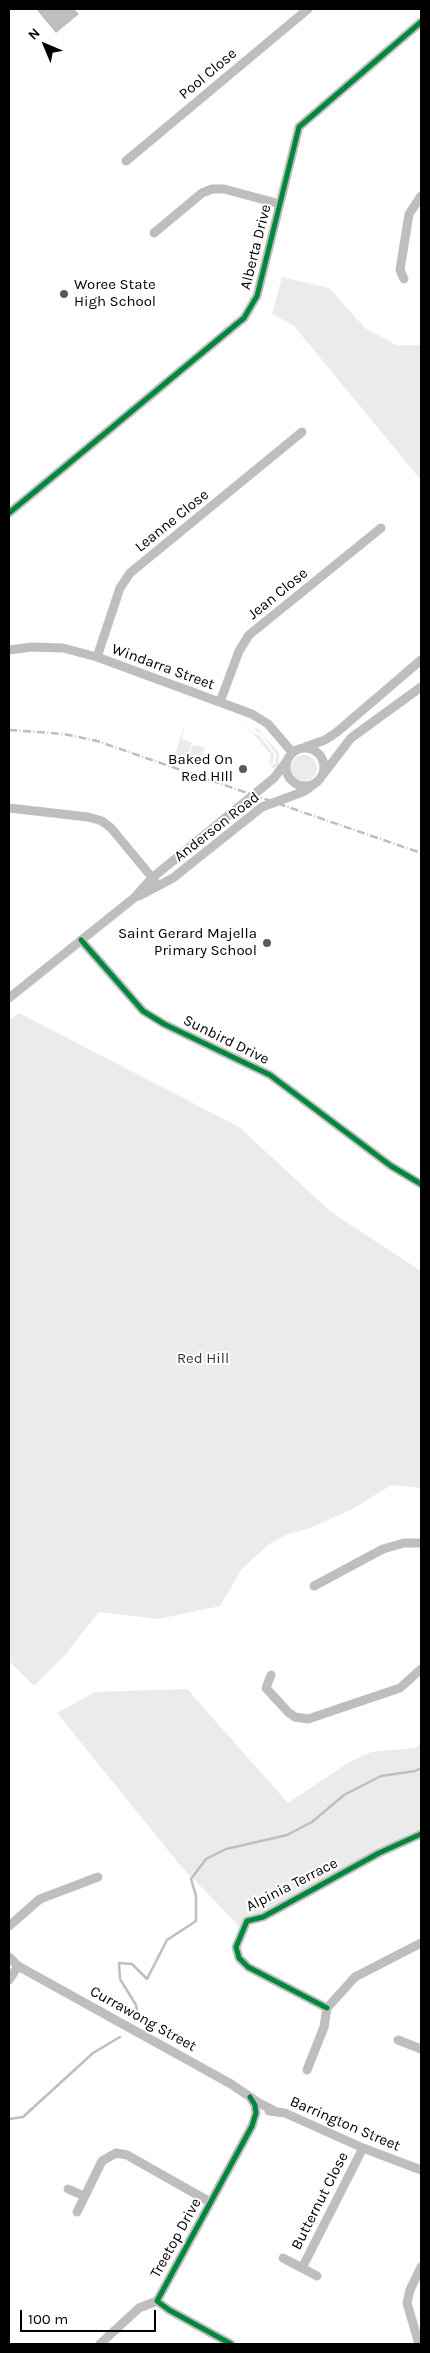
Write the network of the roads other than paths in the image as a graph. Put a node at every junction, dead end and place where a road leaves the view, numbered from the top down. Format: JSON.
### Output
{"nodes":[{"id":1,"x":308,"y":9,"type":"edge"},
{"id":2,"x":421,"y":22,"type":"edge"},
{"id":3,"x":126,"y":161,"type":"dead end"},
{"id":4,"x":421,"y":196,"type":"edge"},
{"id":5,"x":280,"y":204,"type":"junction"},
{"id":6,"x":154,"y":233,"type":"dead end"},
{"id":7,"x":404,"y":279,"type":"dead end"},
{"id":8,"x":302,"y":432,"type":"dead end"},
{"id":9,"x":9,"y":513,"type":"edge"},
{"id":10,"x":381,"y":528,"type":"dead end"},
{"id":11,"x":9,"y":650,"type":"edge"},
{"id":12,"x":96,"y":657,"type":"junction"},
{"id":13,"x":421,"y":660,"type":"edge"},
{"id":14,"x":421,"y":687,"type":"edge"},
{"id":15,"x":220,"y":702,"type":"junction"},
{"id":16,"x":305,"y":748,"type":"junction"},
{"id":17,"x":292,"y":752,"type":"junction"},
{"id":18,"x":286,"y":762,"type":"junction"},
{"id":19,"x":320,"y":779,"type":"junction"},
{"id":20,"x":9,"y":808,"type":"edge"},
{"id":21,"x":152,"y":878,"type":"junction"},
{"id":22,"x":159,"y":887,"type":"junction"},
{"id":23,"x":134,"y":898,"type":"junction"},
{"id":24,"x":81,"y":940,"type":"junction"},
{"id":25,"x":9,"y":998,"type":"edge"},
{"id":26,"x":421,"y":1184,"type":"edge"},
{"id":27,"x":421,"y":1542,"type":"edge"},
{"id":28,"x":314,"y":1586,"type":"dead end"},
{"id":29,"x":421,"y":1669,"type":"edge"},
{"id":30,"x":271,"y":1676,"type":"dead end"},
{"id":31,"x":421,"y":1834,"type":"edge"},
{"id":32,"x":98,"y":1877,"type":"dead end"},
{"id":33,"x":9,"y":1926,"type":"edge"},
{"id":34,"x":421,"y":1943,"type":"edge"},
{"id":35,"x":9,"y":1957,"type":"edge"},
{"id":36,"x":18,"y":1966,"type":"junction"},
{"id":37,"x":9,"y":1980,"type":"edge"},
{"id":38,"x":328,"y":2008,"type":"junction"},
{"id":39,"x":398,"y":2040,"type":"dead end"},
{"id":40,"x":421,"y":2049,"type":"edge"},
{"id":41,"x":307,"y":2070,"type":"dead end"},
{"id":42,"x":250,"y":2097,"type":"junction"},
{"id":43,"x":273,"y":2110,"type":"junction"},
{"id":44,"x":256,"y":2113,"type":"junction"},
{"id":45,"x":363,"y":2148,"type":"junction"},
{"id":46,"x":421,"y":2170,"type":"edge"},
{"id":47,"x":68,"y":2189,"type":"dead end"},
{"id":48,"x":84,"y":2196,"type":"junction"},
{"id":49,"x":210,"y":2202,"type":"junction"},
{"id":50,"x":77,"y":2212,"type":"dead end"},
{"id":51,"x":283,"y":2258,"type":"dead end"},
{"id":52,"x":421,"y":2267,"type":"edge"},
{"id":53,"x":302,"y":2268,"type":"junction"},
{"id":54,"x":317,"y":2276,"type":"dead end"},
{"id":55,"x":157,"y":2300,"type":"junction"},
{"id":56,"x":100,"y":2344,"type":"edge"},
{"id":57,"x":231,"y":2344,"type":"edge"},
{"id":58,"x":419,"y":2344,"type":"edge"}],
"edges":[{"from":1,"to":3,"type":"street","name":"Pool Close"},
{"from":2,"to":5,"type":"street","name":"Alberta Drive"},
{"from":4,"to":7,"type":"street"},
{"from":5,"to":6,"type":"street"},
{"from":5,"to":9,"type":"street","name":"Alberta Drive"},
{"from":8,"to":12,"type":"street","name":"Leanne Close"},
{"from":10,"to":15,"type":"street","name":"Jean Close"},
{"from":11,"to":12,"type":"street","name":"Windarra Street"},
{"from":12,"to":15,"type":"street","name":"Windarra Street"},
{"from":13,"to":16,"type":"street"},
{"from":14,"to":19,"type":"street","name":"Anderson Road"},
{"from":15,"to":17,"type":"street","name":"Windarra Street"},
{"from":16,"to":17,"type":"street"},
{"from":16,"to":19,"type":"street"},
{"from":17,"to":18,"type":"street"},
{"from":18,"to":19,"type":"street"},
{"from":18,"to":21,"type":"street","name":"Anderson Road"},
{"from":19,"to":22,"type":"street","name":"Anderson Road"},
{"from":20,"to":21,"type":"street"},
{"from":21,"to":22,"type":"street"},
{"from":21,"to":23,"type":"street","name":"Anderson Road"},
{"from":22,"to":23,"type":"street","name":"Anderson Road"},
{"from":23,"to":24,"type":"street","name":"Anderson Road"},
{"from":24,"to":25,"type":"street","name":"Anderson Road"},
{"from":24,"to":26,"type":"street","name":"Sunbird Drive"},
{"from":27,"to":28,"type":"street"},
{"from":29,"to":30,"type":"street"},
{"from":31,"to":38,"type":"street","name":"Alpinia Terrace"},
{"from":32,"to":33,"type":"street"},
{"from":34,"to":38,"type":"street"},
{"from":35,"to":36,"type":"street","name":"Currawong Street"},
{"from":36,"to":37,"type":"street"},
{"from":36,"to":42,"type":"street","name":"Currawong Street"},
{"from":38,"to":41,"type":"street"},
{"from":39,"to":40,"type":"street"},
{"from":42,"to":43,"type":"street","name":"Currawong Street"},
{"from":42,"to":44,"type":"street"},
{"from":43,"to":44,"type":"street","name":"Barrington Street"},
{"from":43,"to":45,"type":"street","name":"Barrington Street"},
{"from":44,"to":49,"type":"street","name":"Treetop Drive"},
{"from":45,"to":46,"type":"street","name":"Barrington Street"},
{"from":45,"to":53,"type":"street","name":"Butternut Close"},
{"from":47,"to":48,"type":"street"},
{"from":48,"to":49,"type":"street"},
{"from":48,"to":50,"type":"street"},
{"from":49,"to":55,"type":"street","name":"Treetop Drive"},
{"from":51,"to":53,"type":"street","name":"Butternut Close"},
{"from":52,"to":58,"type":"street"},
{"from":53,"to":54,"type":"street","name":"Butternut Close"},
{"from":55,"to":56,"type":"street"},
{"from":55,"to":57,"type":"street","name":"Treetop Drive"}]}
